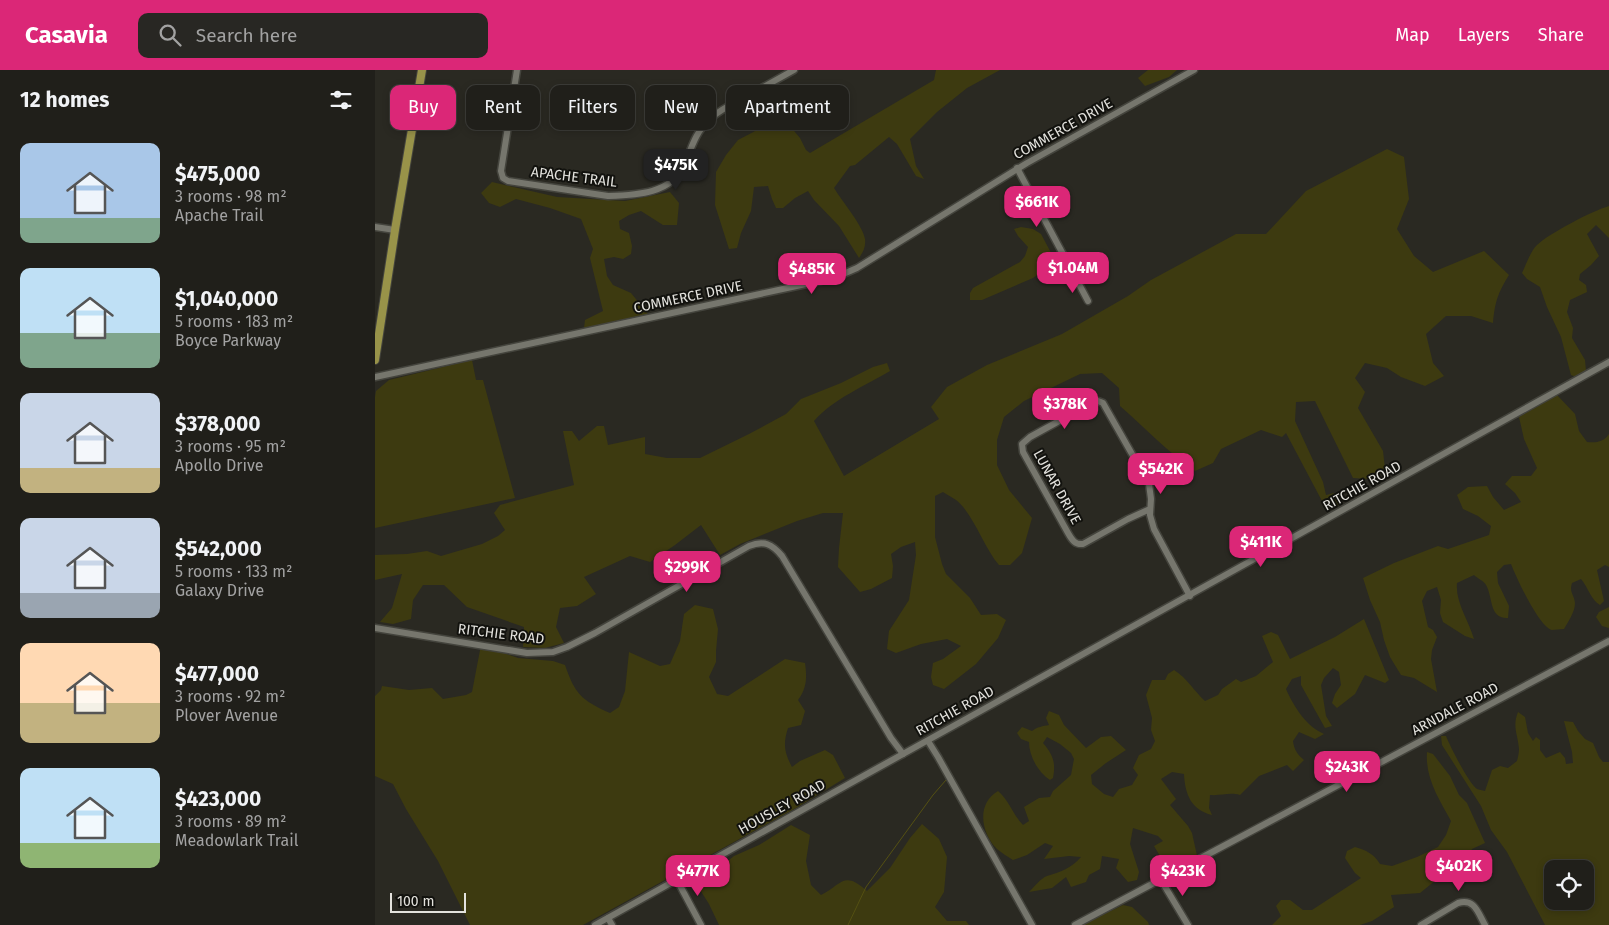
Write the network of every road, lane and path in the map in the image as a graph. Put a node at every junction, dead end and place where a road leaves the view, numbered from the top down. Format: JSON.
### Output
{"nodes":[{"id":1,"x":422,"y":70,"type":"edge"},
{"id":2,"x":517,"y":70,"type":"edge"},
{"id":3,"x":793,"y":70,"type":"edge"},
{"id":4,"x":1194,"y":70,"type":"edge"},
{"id":5,"x":1017,"y":168,"type":"junction"},
{"id":6,"x":375,"y":227,"type":"edge"},
{"id":7,"x":395,"y":230,"type":"junction"},
{"id":8,"x":1088,"y":301,"type":"dead end"},
{"id":9,"x":375,"y":360,"type":"edge"},
{"id":10,"x":1609,"y":362,"type":"edge"},
{"id":11,"x":375,"y":378,"type":"edge"},
{"id":12,"x":1150,"y":509,"type":"junction"},
{"id":13,"x":1190,"y":596,"type":"junction"},
{"id":14,"x":375,"y":628,"type":"edge"},
{"id":15,"x":1609,"y":641,"type":"edge"},
{"id":16,"x":928,"y":741,"type":"junction"},
{"id":17,"x":903,"y":754,"type":"junction"},
{"id":18,"x":677,"y":880,"type":"junction"},
{"id":19,"x":1161,"y":880,"type":"junction"},
{"id":20,"x":608,"y":918,"type":"junction"},
{"id":21,"x":595,"y":925,"type":"edge"},
{"id":22,"x":612,"y":925,"type":"edge"},
{"id":23,"x":701,"y":925,"type":"edge"},
{"id":24,"x":1032,"y":925,"type":"edge"},
{"id":25,"x":1075,"y":925,"type":"edge"},
{"id":26,"x":1188,"y":925,"type":"edge"},
{"id":27,"x":1421,"y":925,"type":"edge"},
{"id":28,"x":1485,"y":925,"type":"edge"}],
"edges":[{"from":1,"to":7,"type":"main road"},
{"from":2,"to":3,"type":"street","name":"APACHE TRAIL"},
{"from":4,"to":5,"type":"street","name":"COMMERCE DRIVE"},
{"from":5,"to":8,"type":"street"},
{"from":5,"to":11,"type":"street","name":"COMMERCE DRIVE"},
{"from":6,"to":7,"type":"street"},
{"from":7,"to":9,"type":"main road"},
{"from":10,"to":13,"type":"street","name":"RITCHIE ROAD"},
{"from":12,"to":12,"type":"street","name":"LUNAR DRIVE"},
{"from":12,"to":13,"type":"street"},
{"from":13,"to":16,"type":"street","name":"RITCHIE ROAD"},
{"from":14,"to":17,"type":"street","name":"RITCHIE ROAD"},
{"from":15,"to":19,"type":"street","name":"ARNDALE ROAD"},
{"from":16,"to":17,"type":"street","name":"RITCHIE ROAD"},
{"from":16,"to":24,"type":"street"},
{"from":17,"to":18,"type":"street","name":"HOUSLEY ROAD"},
{"from":18,"to":20,"type":"street","name":"HOUSLEY ROAD"},
{"from":18,"to":23,"type":"street"},
{"from":19,"to":25,"type":"street","name":"ARNDALE ROAD"},
{"from":19,"to":26,"type":"street"},
{"from":20,"to":21,"type":"street","name":"HOUSLEY ROAD"},
{"from":20,"to":22,"type":"street"},
{"from":27,"to":28,"type":"street"}]}
